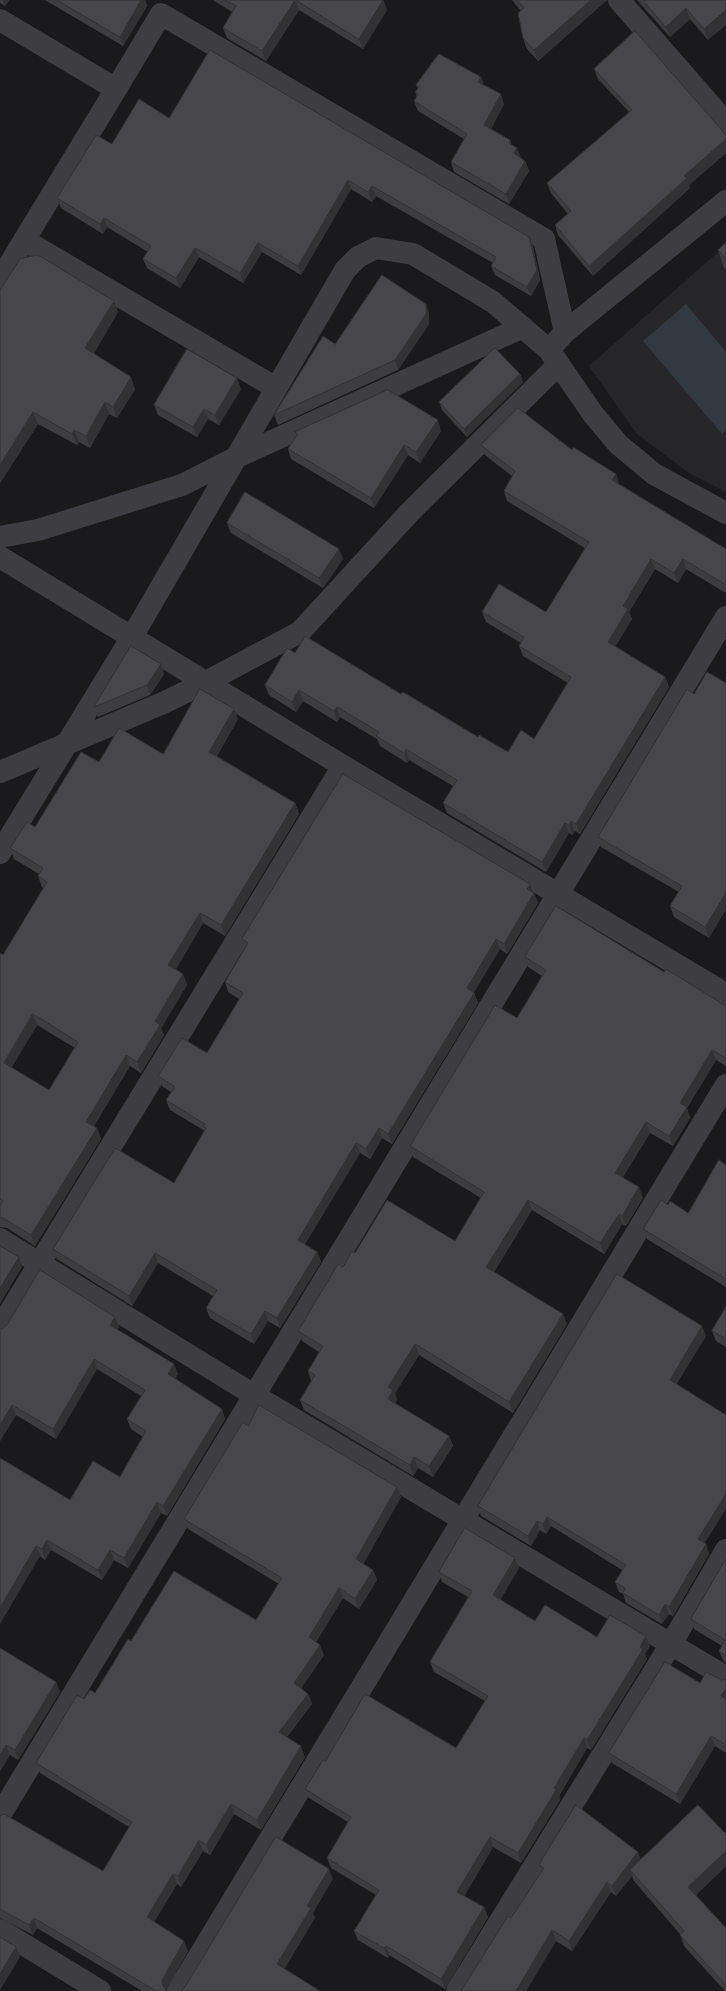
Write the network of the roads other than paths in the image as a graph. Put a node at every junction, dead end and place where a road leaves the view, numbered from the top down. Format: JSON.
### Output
{"nodes":[{"id":1,"x":619,"y":0,"type":"edge"},
{"id":2,"x":165,"y":7,"type":"edge"},
{"id":3,"x":0,"y":20,"type":"edge"},
{"id":4,"x":116,"y":88,"type":"junction"},
{"id":5,"x":726,"y":123,"type":"edge"},
{"id":6,"x":726,"y":201,"type":"edge"},
{"id":7,"x":24,"y":240,"type":"junction"},
{"id":8,"x":0,"y":280,"type":"edge"},
{"id":9,"x":523,"y":327,"type":"junction"},
{"id":10,"x":565,"y":332,"type":"junction"},
{"id":11,"x":554,"y":357,"type":"junction"},
{"id":12,"x":276,"y":388,"type":"junction"},
{"id":13,"x":237,"y":457,"type":"junction"},
{"id":14,"x":726,"y":513,"type":"edge"},
{"id":15,"x":0,"y":537,"type":"edge"},
{"id":16,"x":0,"y":557,"type":"edge"},
{"id":17,"x":726,"y":617,"type":"edge"},
{"id":18,"x":132,"y":637,"type":"junction"},
{"id":19,"x":206,"y":682,"type":"junction"},
{"id":20,"x":65,"y":745,"type":"junction"},
{"id":21,"x":343,"y":766,"type":"junction"},
{"id":22,"x":0,"y":772,"type":"edge"},
{"id":23,"x":0,"y":853,"type":"edge"},
{"id":24,"x":558,"y":892,"type":"junction"},
{"id":25,"x":726,"y":994,"type":"edge"},
{"id":26,"x":726,"y":1085,"type":"edge"},
{"id":27,"x":0,"y":1239,"type":"edge"},
{"id":28,"x":39,"y":1263,"type":"junction"},
{"id":29,"x":0,"y":1328,"type":"edge"},
{"id":30,"x":254,"y":1395,"type":"junction"},
{"id":31,"x":462,"y":1520,"type":"junction"},
{"id":32,"x":726,"y":1550,"type":"edge"},
{"id":33,"x":671,"y":1644,"type":"junction"},
{"id":34,"x":726,"y":1677,"type":"edge"},
{"id":35,"x":0,"y":1816,"type":"edge"},
{"id":36,"x":0,"y":1930,"type":"edge"},
{"id":37,"x":100,"y":1991,"type":"edge"},
{"id":38,"x":178,"y":1991,"type":"edge"},
{"id":39,"x":457,"y":1991,"type":"edge"}],
"edges":[{"from":1,"to":5,"type":"street"},
{"from":2,"to":4,"type":"street"},
{"from":2,"to":10,"type":"street"},
{"from":3,"to":4,"type":"street"},
{"from":4,"to":7,"type":"street"},
{"from":6,"to":10,"type":"street"},
{"from":7,"to":8,"type":"street"},
{"from":7,"to":12,"type":"street"},
{"from":9,"to":11,"type":"street"},
{"from":9,"to":12,"type":"street"},
{"from":9,"to":13,"type":"street"},
{"from":10,"to":11,"type":"street"},
{"from":11,"to":14,"type":"street"},
{"from":11,"to":19,"type":"street"},
{"from":12,"to":13,"type":"street"},
{"from":13,"to":15,"type":"street"},
{"from":13,"to":18,"type":"street"},
{"from":16,"to":18,"type":"street"},
{"from":17,"to":24,"type":"street"},
{"from":18,"to":19,"type":"street"},
{"from":18,"to":20,"type":"street"},
{"from":19,"to":20,"type":"street"},
{"from":19,"to":21,"type":"street"},
{"from":20,"to":22,"type":"street"},
{"from":20,"to":23,"type":"street"},
{"from":21,"to":24,"type":"street"},
{"from":21,"to":28,"type":"street"},
{"from":24,"to":25,"type":"street"},
{"from":24,"to":30,"type":"street"},
{"from":26,"to":31,"type":"street"},
{"from":27,"to":28,"type":"street"},
{"from":28,"to":29,"type":"street"},
{"from":28,"to":30,"type":"street"},
{"from":30,"to":31,"type":"street"},
{"from":30,"to":35,"type":"street"},
{"from":31,"to":33,"type":"street"},
{"from":31,"to":38,"type":"street"},
{"from":32,"to":33,"type":"street"},
{"from":33,"to":34,"type":"street"},
{"from":33,"to":39,"type":"street"},
{"from":36,"to":37,"type":"street"}]}
